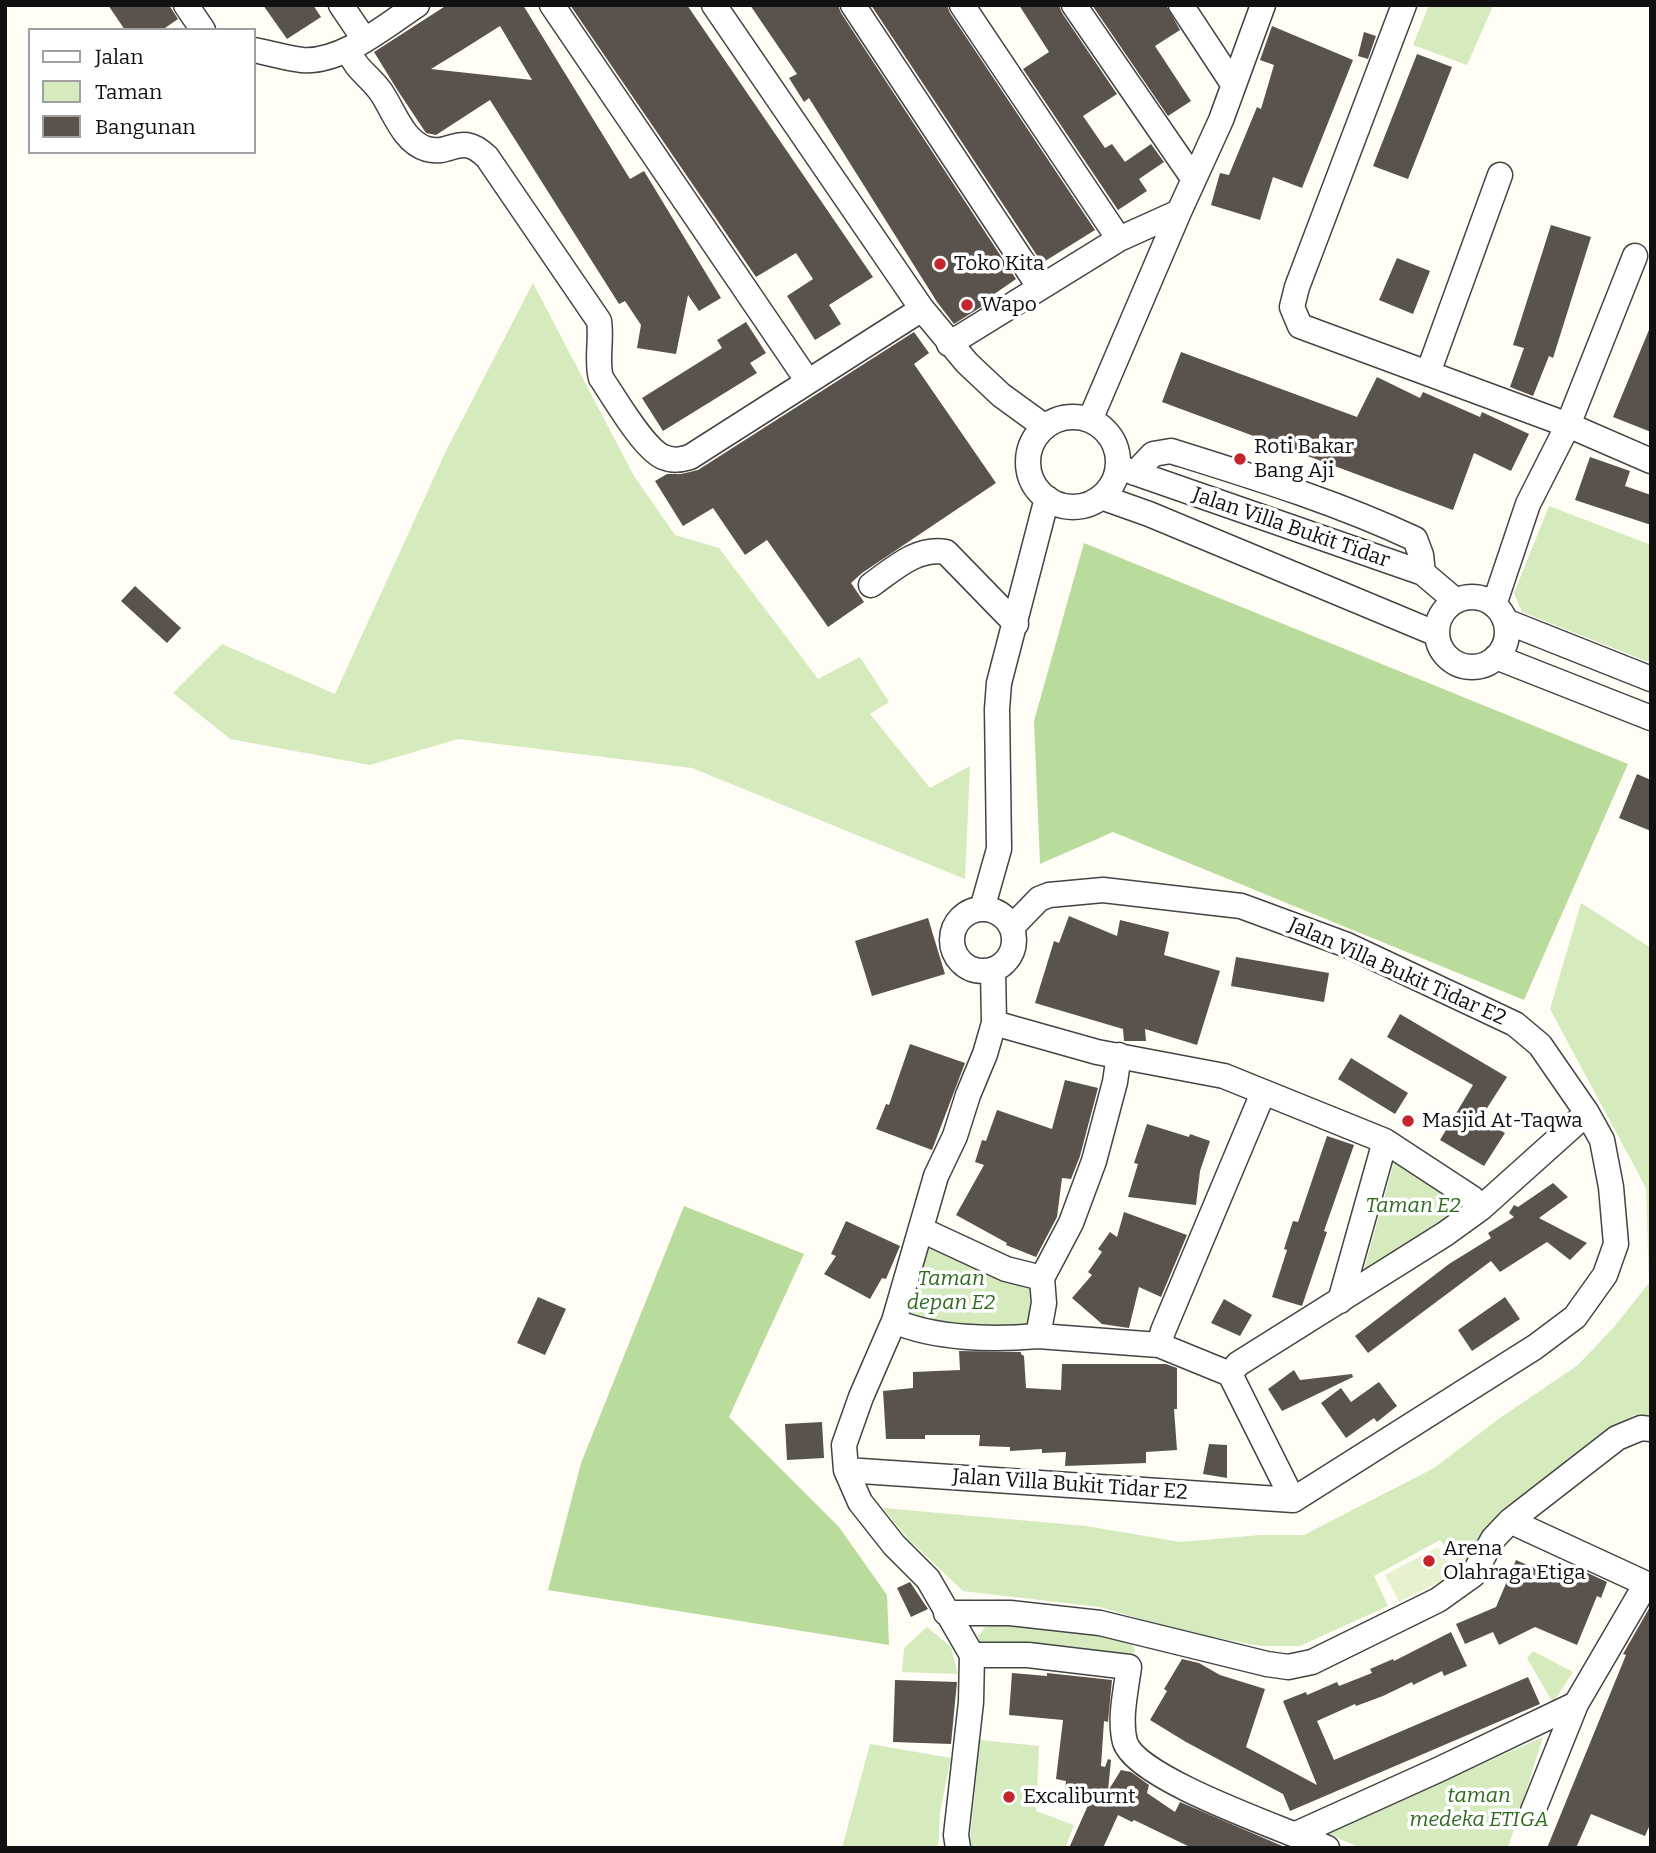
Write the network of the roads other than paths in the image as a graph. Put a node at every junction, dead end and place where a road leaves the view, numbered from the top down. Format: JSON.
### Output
{"nodes":[{"id":1,"x":186,"y":5,"type":"edge"},
{"id":2,"x":341,"y":5,"type":"edge"},
{"id":3,"x":417,"y":5,"type":"edge"},
{"id":4,"x":552,"y":5,"type":"edge"},
{"id":5,"x":714,"y":5,"type":"edge"},
{"id":6,"x":853,"y":5,"type":"edge"},
{"id":7,"x":962,"y":5,"type":"edge"},
{"id":8,"x":1074,"y":5,"type":"edge"},
{"id":9,"x":1181,"y":5,"type":"edge"},
{"id":10,"x":1263,"y":5,"type":"edge"},
{"id":11,"x":1404,"y":5,"type":"edge"},
{"id":12,"x":202,"y":28,"type":"edge"},
{"id":13,"x":356,"y":45,"type":"junction"},
{"id":14,"x":256,"y":50,"type":"edge"},
{"id":15,"x":1234,"y":84,"type":"junction"},
{"id":16,"x":1500,"y":175,"type":"dead end"},
{"id":17,"x":1193,"y":178,"type":"junction"},
{"id":18,"x":1178,"y":212,"type":"junction"},
{"id":19,"x":1119,"y":239,"type":"junction"},
{"id":20,"x":1635,"y":256,"type":"dead end"},
{"id":21,"x":1041,"y":288,"type":"junction"},
{"id":22,"x":922,"y":309,"type":"junction"},
{"id":23,"x":949,"y":344,"type":"junction"},
{"id":24,"x":1428,"y":373,"type":"junction"},
{"id":25,"x":807,"y":380,"type":"junction"},
{"id":26,"x":1090,"y":421,"type":"junction"},
{"id":27,"x":1568,"y":425,"type":"junction"},
{"id":28,"x":1045,"y":427,"type":"junction"},
{"id":29,"x":1651,"y":461,"type":"edge"},
{"id":30,"x":1126,"y":470,"type":"junction"},
{"id":31,"x":1101,"y":497,"type":"junction"},
{"id":32,"x":1047,"y":498,"type":"junction"},
{"id":33,"x":1423,"y":573,"type":"junction"},
{"id":34,"x":871,"y":585,"type":"dead end"},
{"id":35,"x":1456,"y":601,"type":"junction"},
{"id":36,"x":1500,"y":613,"type":"junction"},
{"id":37,"x":1016,"y":624,"type":"junction"},
{"id":38,"x":1437,"y":634,"type":"junction"},
{"id":39,"x":1496,"y":657,"type":"junction"},
{"id":40,"x":1651,"y":678,"type":"edge"},
{"id":41,"x":1651,"y":718,"type":"edge"},
{"id":42,"x":970,"y":909,"type":"junction"},
{"id":43,"x":1012,"y":926,"type":"junction"},
{"id":44,"x":993,"y":971,"type":"junction"},
{"id":45,"x":993,"y":1023,"type":"junction"},
{"id":46,"x":1119,"y":1055,"type":"junction"},
{"id":47,"x":1263,"y":1093,"type":"junction"},
{"id":48,"x":1587,"y":1113,"type":"junction"},
{"id":49,"x":1385,"y":1141,"type":"junction"},
{"id":50,"x":1481,"y":1208,"type":"junction"},
{"id":51,"x":922,"y":1230,"type":"junction"},
{"id":52,"x":1042,"y":1278,"type":"junction"},
{"id":53,"x":1340,"y":1301,"type":"junction"},
{"id":54,"x":894,"y":1321,"type":"junction"},
{"id":55,"x":1038,"y":1336,"type":"junction"},
{"id":56,"x":1159,"y":1345,"type":"junction"},
{"id":57,"x":1230,"y":1374,"type":"junction"},
{"id":58,"x":1651,"y":1429,"type":"edge"},
{"id":59,"x":846,"y":1470,"type":"junction"},
{"id":60,"x":1293,"y":1500,"type":"junction"},
{"id":61,"x":1510,"y":1521,"type":"junction"},
{"id":62,"x":1649,"y":1585,"type":"edge"},
{"id":63,"x":946,"y":1613,"type":"junction"},
{"id":64,"x":1155,"y":1637,"type":"junction"},
{"id":65,"x":972,"y":1655,"type":"junction"},
{"id":66,"x":1129,"y":1667,"type":"junction"},
{"id":67,"x":1576,"y":1704,"type":"junction"},
{"id":68,"x":1533,"y":1811,"type":"dead end"},
{"id":69,"x":1296,"y":1834,"type":"junction"},
{"id":70,"x":958,"y":1848,"type":"edge"},
{"id":71,"x":1327,"y":1848,"type":"edge"}],
"edges":[{"from":1,"to":12,"type":"street"},
{"from":2,"to":13,"type":"street"},
{"from":3,"to":13,"type":"street"},
{"from":4,"to":25,"type":"street"},
{"from":5,"to":22,"type":"street"},
{"from":6,"to":21,"type":"street"},
{"from":7,"to":19,"type":"street"},
{"from":8,"to":17,"type":"street"},
{"from":9,"to":15,"type":"street"},
{"from":10,"to":15,"type":"street"},
{"from":11,"to":24,"type":"street"},
{"from":13,"to":14,"type":"street"},
{"from":13,"to":25,"type":"street"},
{"from":15,"to":17,"type":"street"},
{"from":16,"to":24,"type":"street"},
{"from":17,"to":18,"type":"street"},
{"from":18,"to":19,"type":"street"},
{"from":18,"to":26,"type":"street"},
{"from":19,"to":21,"type":"street"},
{"from":20,"to":27,"type":"street"},
{"from":21,"to":23,"type":"street"},
{"from":22,"to":23,"type":"street"},
{"from":22,"to":25,"type":"street"},
{"from":23,"to":28,"type":"street"},
{"from":24,"to":27,"type":"street"},
{"from":26,"to":28,"type":"street"},
{"from":26,"to":30,"type":"street"},
{"from":27,"to":29,"type":"street"},
{"from":27,"to":36,"type":"street"},
{"from":28,"to":32,"type":"street"},
{"from":30,"to":31,"type":"street"},
{"from":30,"to":33,"type":"street","name":"Jalan Villa Bukit Tidar"},
{"from":30,"to":33,"type":"street"},
{"from":31,"to":32,"type":"street"},
{"from":31,"to":38,"type":"street","name":"Jalan Villa Bukit Tidar"},
{"from":32,"to":37,"type":"street"},
{"from":33,"to":35,"type":"street","name":"Jalan Villa Bukit Tidar"},
{"from":34,"to":37,"type":"street"},
{"from":35,"to":36,"type":"street"},
{"from":35,"to":38,"type":"street"},
{"from":36,"to":39,"type":"street"},
{"from":36,"to":40,"type":"street"},
{"from":37,"to":42,"type":"street"},
{"from":38,"to":39,"type":"street"},
{"from":39,"to":41,"type":"street"},
{"from":42,"to":43,"type":"street"},
{"from":42,"to":44,"type":"street"},
{"from":43,"to":44,"type":"street"},
{"from":43,"to":48,"type":"street","name":"Jalan Villa Bukit Tidar E2"},
{"from":44,"to":45,"type":"street"},
{"from":45,"to":46,"type":"street"},
{"from":45,"to":51,"type":"street"},
{"from":46,"to":47,"type":"street"},
{"from":46,"to":52,"type":"street"},
{"from":47,"to":49,"type":"street"},
{"from":47,"to":56,"type":"street"},
{"from":48,"to":50,"type":"street"},
{"from":48,"to":60,"type":"street","name":"Jalan Villa Bukit Tidar E2"},
{"from":49,"to":50,"type":"street"},
{"from":49,"to":53,"type":"street"},
{"from":50,"to":53,"type":"street"},
{"from":51,"to":52,"type":"street"},
{"from":51,"to":54,"type":"street"},
{"from":52,"to":55,"type":"street"},
{"from":53,"to":57,"type":"street"},
{"from":54,"to":55,"type":"street"},
{"from":54,"to":59,"type":"street"},
{"from":55,"to":56,"type":"street"},
{"from":56,"to":57,"type":"street"},
{"from":57,"to":60,"type":"street"},
{"from":58,"to":61,"type":"street"},
{"from":59,"to":60,"type":"street","name":"Jalan Villa Bukit Tidar E2"},
{"from":59,"to":63,"type":"street"},
{"from":61,"to":62,"type":"street"},
{"from":61,"to":64,"type":"street"},
{"from":62,"to":67,"type":"street"},
{"from":63,"to":64,"type":"street"},
{"from":63,"to":65,"type":"street"},
{"from":64,"to":66,"type":"street"},
{"from":65,"to":66,"type":"street"},
{"from":65,"to":70,"type":"street"},
{"from":66,"to":69,"type":"street"},
{"from":67,"to":68,"type":"street"},
{"from":67,"to":69,"type":"street"},
{"from":69,"to":71,"type":"street"}]}
